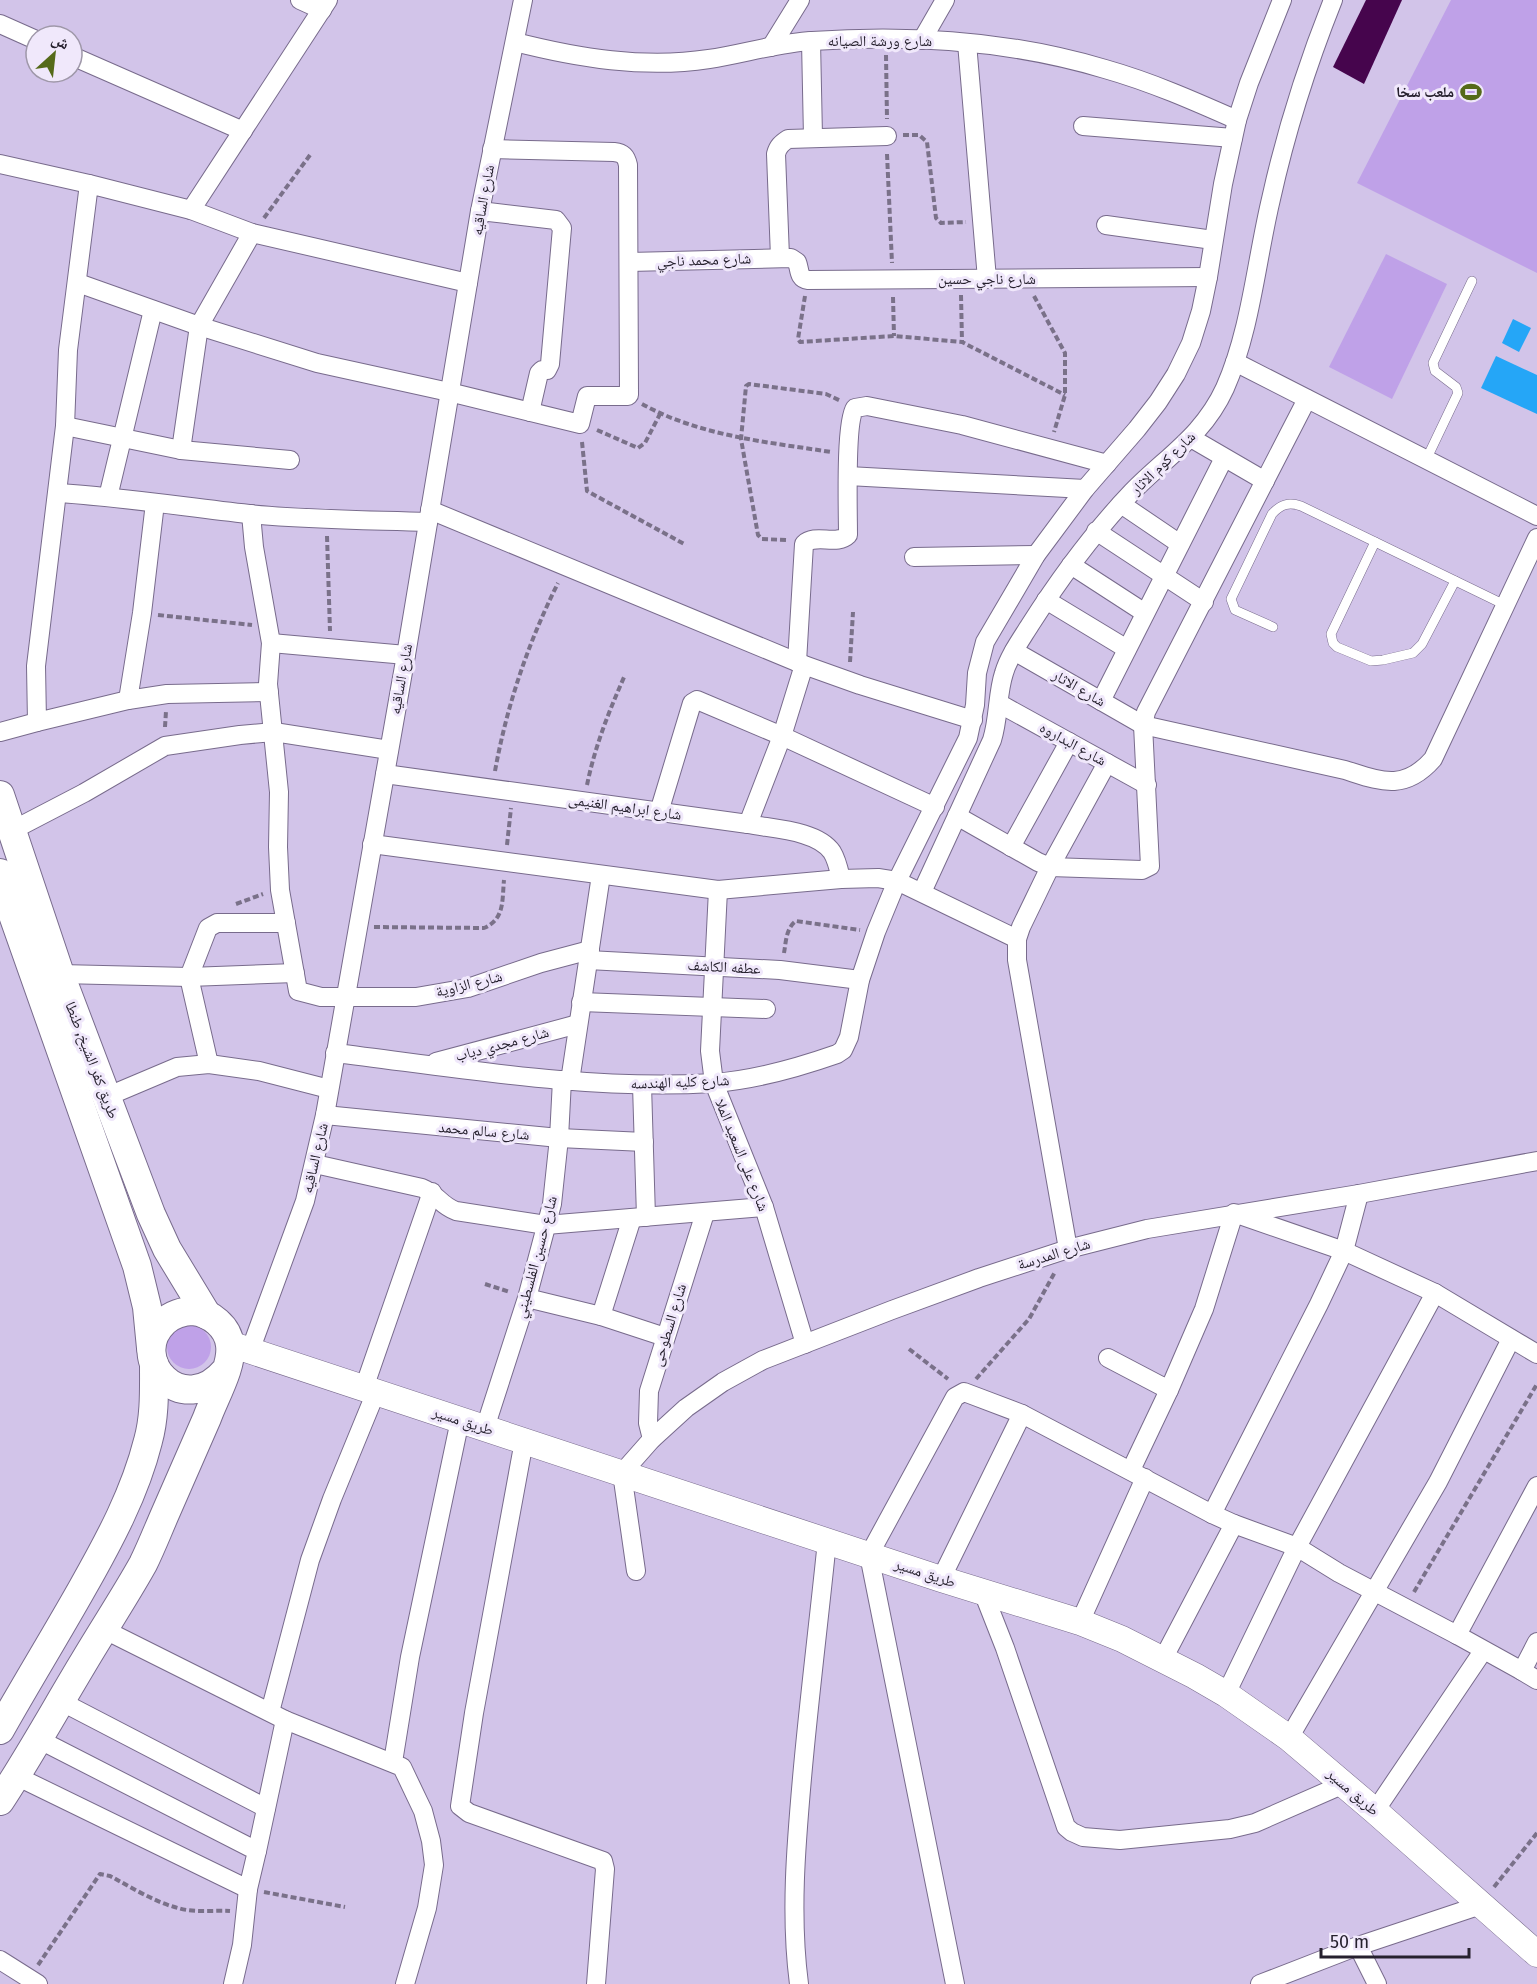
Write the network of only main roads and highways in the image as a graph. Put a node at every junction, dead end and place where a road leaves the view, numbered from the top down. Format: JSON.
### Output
{"nodes":[{"id":1,"x":0,"y":795,"type":"edge"},
{"id":2,"x":0,"y":873,"type":"edge"},
{"id":3,"x":207,"y":1315,"type":"junction"},
{"id":4,"x":235,"y":1355,"type":"junction"},
{"id":5,"x":153,"y":1356,"type":"junction"},
{"id":6,"x":0,"y":1730,"type":"edge"},
{"id":7,"x":0,"y":1801,"type":"edge"}],
"edges":[{"from":1,"to":3,"type":"main road","name":"طريق كفر الشيخ, طنطا"},
{"from":2,"to":5,"type":"main road","name":"طريق كفر الشيخ, طنطا"},
{"from":3,"to":4,"type":"main road"},
{"from":3,"to":5,"type":"main road"},
{"from":4,"to":5,"type":"main road"},
{"from":4,"to":7,"type":"main road"},
{"from":5,"to":6,"type":"main road","name":"طريق كفر الشيخ, طنطا"}]}
